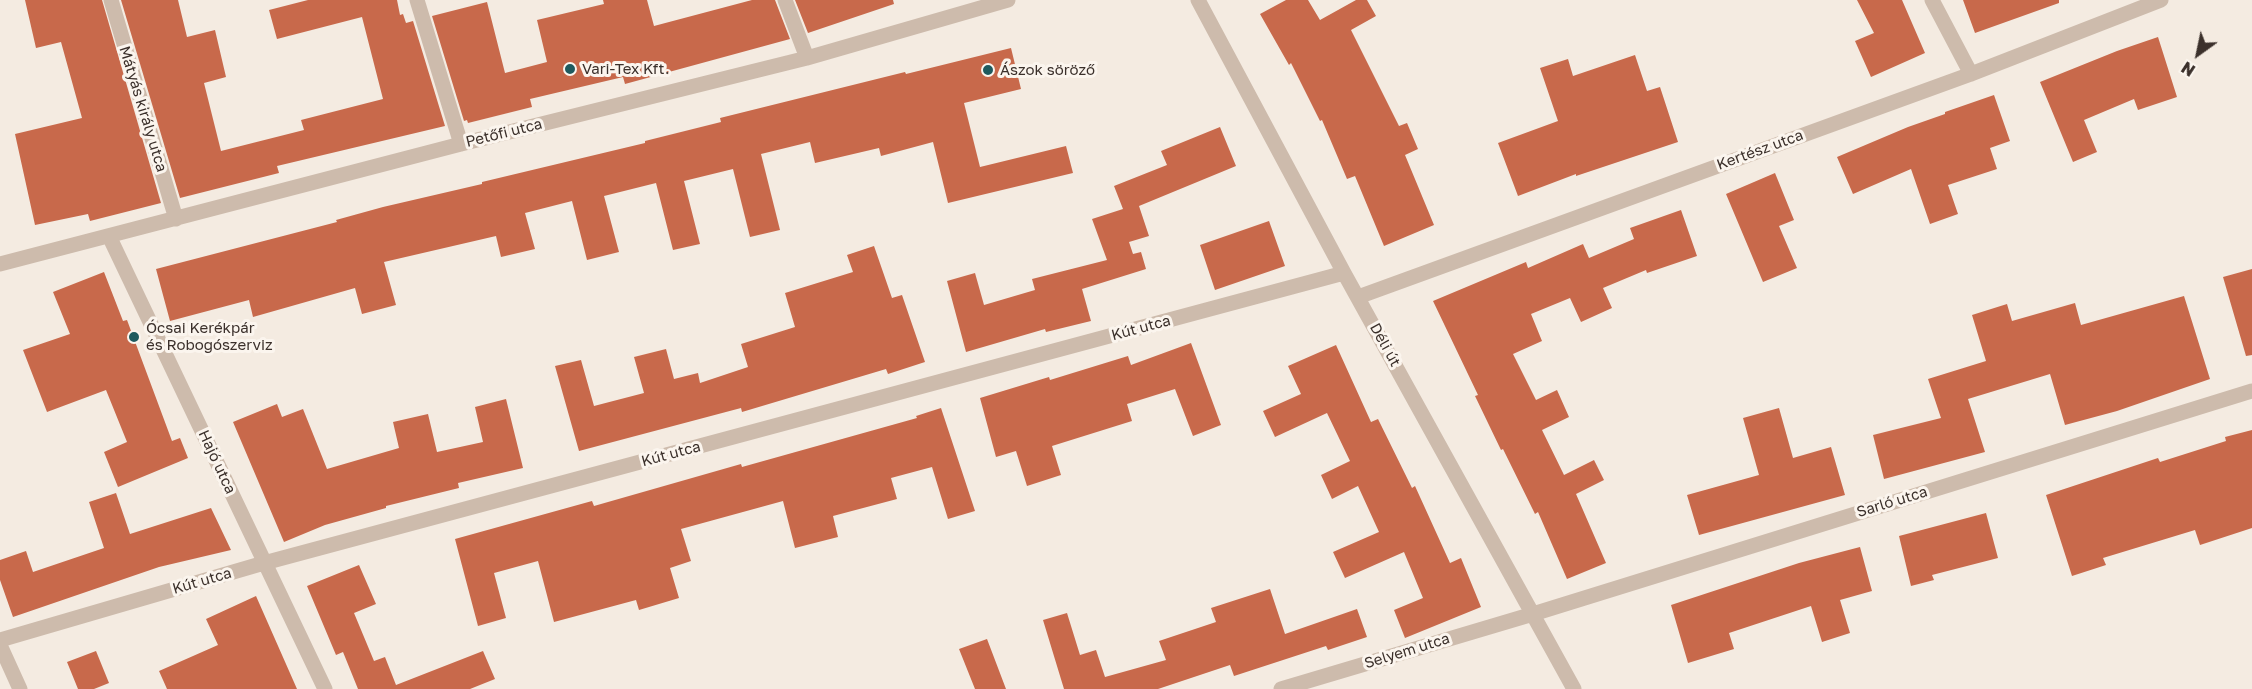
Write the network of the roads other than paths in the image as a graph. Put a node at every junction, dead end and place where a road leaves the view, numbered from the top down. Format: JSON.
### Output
{"nodes":[{"id":1,"x":111,"y":0,"type":"edge"},
{"id":2,"x":417,"y":0,"type":"edge"},
{"id":3,"x":785,"y":0,"type":"edge"},
{"id":4,"x":1008,"y":0,"type":"edge"},
{"id":5,"x":1198,"y":0,"type":"edge"},
{"id":6,"x":1932,"y":0,"type":"edge"},
{"id":7,"x":2161,"y":0,"type":"edge"},
{"id":8,"x":807,"y":58,"type":"junction"},
{"id":9,"x":1971,"y":74,"type":"junction"},
{"id":10,"x":461,"y":144,"type":"junction"},
{"id":11,"x":176,"y":219,"type":"junction"},
{"id":12,"x":109,"y":236,"type":"junction"},
{"id":13,"x":0,"y":264,"type":"edge"},
{"id":14,"x":1344,"y":273,"type":"junction"},
{"id":15,"x":1358,"y":297,"type":"junction"},
{"id":16,"x":2252,"y":391,"type":"edge"},
{"id":17,"x":264,"y":562,"type":"junction"},
{"id":18,"x":1533,"y":614,"type":"junction"},
{"id":19,"x":0,"y":640,"type":"edge"},
{"id":20,"x":0,"y":645,"type":"edge"},
{"id":21,"x":20,"y":689,"type":"edge"},
{"id":22,"x":325,"y":689,"type":"edge"},
{"id":23,"x":1281,"y":689,"type":"edge"},
{"id":24,"x":1574,"y":689,"type":"edge"}],
"edges":[{"from":1,"to":11,"type":"street","name":"Mátyás király utca"},
{"from":2,"to":10,"type":"street"},
{"from":3,"to":8,"type":"street"},
{"from":4,"to":8,"type":"street","name":"Petőfi utca"},
{"from":5,"to":14,"type":"street","name":"Déli út"},
{"from":6,"to":9,"type":"street"},
{"from":7,"to":9,"type":"street","name":"Kertész utca"},
{"from":8,"to":10,"type":"street","name":"Petőfi utca"},
{"from":9,"to":15,"type":"street","name":"Kertész utca"},
{"from":10,"to":11,"type":"street","name":"Petőfi utca"},
{"from":11,"to":12,"type":"street","name":"Petőfi utca"},
{"from":12,"to":13,"type":"street","name":"Petőfi utca"},
{"from":12,"to":17,"type":"street","name":"Hajó utca"},
{"from":14,"to":15,"type":"street","name":"Déli út"},
{"from":14,"to":17,"type":"street","name":"Kút utca"},
{"from":15,"to":18,"type":"street","name":"Déli út"},
{"from":16,"to":18,"type":"street","name":"Sarló utca"},
{"from":17,"to":19,"type":"street","name":"Kút utca"},
{"from":17,"to":22,"type":"street","name":"Hajó utca"},
{"from":18,"to":23,"type":"street","name":"Selyem utca"},
{"from":18,"to":24,"type":"street","name":"Déli út"},
{"from":20,"to":21,"type":"street"}]}
